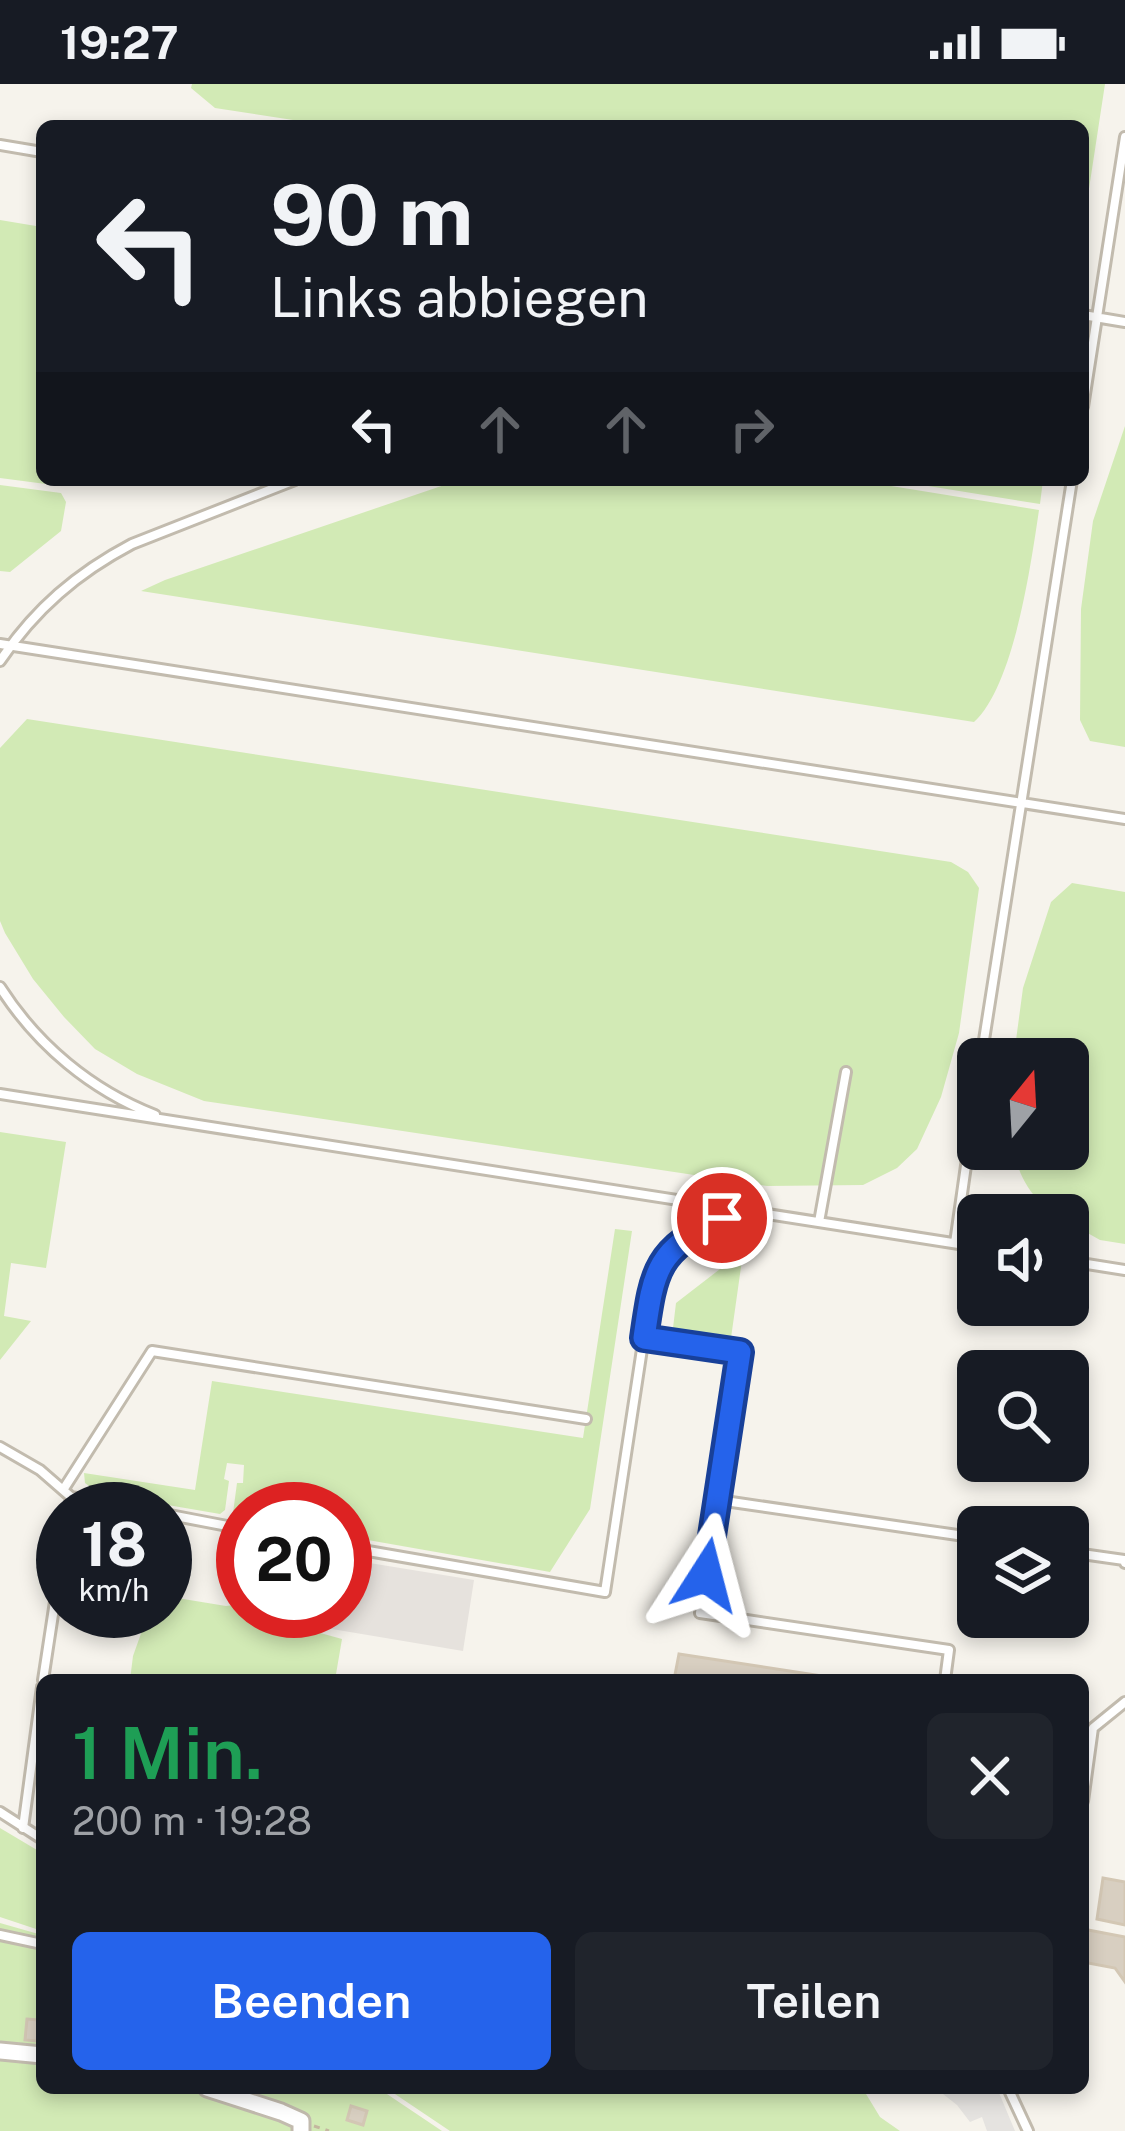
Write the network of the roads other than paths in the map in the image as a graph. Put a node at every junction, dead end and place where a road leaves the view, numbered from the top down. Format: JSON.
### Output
{"nodes":[{"id":1,"x":1125,"y":137,"type":"edge"},
{"id":2,"x":0,"y":146,"type":"edge"},
{"id":3,"x":36,"y":151,"type":"edge"},
{"id":4,"x":1089,"y":318,"type":"edge"},
{"id":5,"x":1097,"y":319,"type":"junction"},
{"id":6,"x":1125,"y":323,"type":"edge"},
{"id":7,"x":1089,"y":369,"type":"edge"},
{"id":8,"x":281,"y":486,"type":"edge"},
{"id":9,"x":1071,"y":486,"type":"edge"},
{"id":10,"x":5,"y":644,"type":"edge"},
{"id":11,"x":0,"y":661,"type":"edge"},
{"id":12,"x":1021,"y":803,"type":"junction"},
{"id":13,"x":1125,"y":819,"type":"edge"},
{"id":14,"x":0,"y":987,"type":"edge"},
{"id":15,"x":984,"y":1038,"type":"edge"},
{"id":16,"x":846,"y":1072,"type":"dead end"},
{"id":17,"x":0,"y":1094,"type":"edge"},
{"id":18,"x":180,"y":1122,"type":"junction"},
{"id":19,"x":965,"y":1170,"type":"edge"},
{"id":20,"x":761,"y":1213,"type":"junction"},
{"id":21,"x":819,"y":1222,"type":"junction"},
{"id":22,"x":955,"y":1244,"type":"joint"},
{"id":23,"x":1089,"y":1264,"type":"edge"},
{"id":24,"x":1125,"y":1270,"type":"edge"},
{"id":25,"x":644,"y":1338,"type":"junction"},
{"id":26,"x":586,"y":1419,"type":"dead end"},
{"id":27,"x":0,"y":1447,"type":"edge"},
{"id":28,"x":54,"y":1482,"type":"edge"},
{"id":29,"x":74,"y":1482,"type":"edge"},
{"id":30,"x":718,"y":1500,"type":"junction"},
{"id":31,"x":957,"y":1535,"type":"edge"},
{"id":32,"x":372,"y":1552,"type":"edge"},
{"id":33,"x":1089,"y":1555,"type":"edge"},
{"id":34,"x":1125,"y":1564,"type":"edge"},
{"id":35,"x":50,"y":1638,"type":"edge"},
{"id":36,"x":44,"y":1674,"type":"edge"},
{"id":37,"x":946,"y":1674,"type":"edge"},
{"id":38,"x":1125,"y":1702,"type":"edge"},
{"id":39,"x":36,"y":1734,"type":"edge"},
{"id":40,"x":1089,"y":1757,"type":"edge"},
{"id":41,"x":0,"y":1812,"type":"edge"},
{"id":42,"x":23,"y":1828,"type":"junction"},
{"id":43,"x":36,"y":1836,"type":"edge"},
{"id":44,"x":0,"y":1936,"type":"edge"},
{"id":45,"x":36,"y":1943,"type":"edge"},
{"id":46,"x":0,"y":2051,"type":"edge"},
{"id":47,"x":36,"y":2054,"type":"edge"},
{"id":48,"x":226,"y":2094,"type":"edge"},
{"id":49,"x":1011,"y":2094,"type":"edge"},
{"id":50,"x":301,"y":2131,"type":"edge"},
{"id":51,"x":1028,"y":2131,"type":"edge"}],
"edges":[{"from":1,"to":5,"type":"lane"},
{"from":2,"to":3,"type":"lane"},
{"from":4,"to":5,"type":"lane"},
{"from":5,"to":6,"type":"lane"},
{"from":5,"to":7,"type":"lane"},
{"from":8,"to":10,"type":"lane"},
{"from":9,"to":12,"type":"lane"},
{"from":10,"to":11,"type":"lane"},
{"from":10,"to":12,"type":"lane"},
{"from":12,"to":13,"type":"lane"},
{"from":12,"to":15,"type":"lane"},
{"from":14,"to":18,"type":"lane"},
{"from":16,"to":21,"type":"lane"},
{"from":17,"to":18,"type":"lane"},
{"from":18,"to":20,"type":"lane"},
{"from":19,"to":22,"type":"lane"},
{"from":20,"to":21,"type":"lane"},
{"from":20,"to":25,"type":"lane"},
{"from":21,"to":22,"type":"lane"},
{"from":23,"to":24,"type":"lane"},
{"from":25,"to":30,"type":"lane"},
{"from":25,"to":32,"type":"lane"},
{"from":26,"to":29,"type":"lane"},
{"from":27,"to":28,"type":"lane"},
{"from":30,"to":31,"type":"lane"},
{"from":30,"to":37,"type":"lane"},
{"from":33,"to":34,"type":"lane"},
{"from":35,"to":36,"type":"lane"},
{"from":38,"to":40,"type":"lane"},
{"from":39,"to":42,"type":"lane"},
{"from":41,"to":42,"type":"lane"},
{"from":42,"to":43,"type":"lane"},
{"from":44,"to":45,"type":"lane"},
{"from":46,"to":47,"type":"street"},
{"from":48,"to":50,"type":"street"},
{"from":49,"to":51,"type":"lane"}]}
